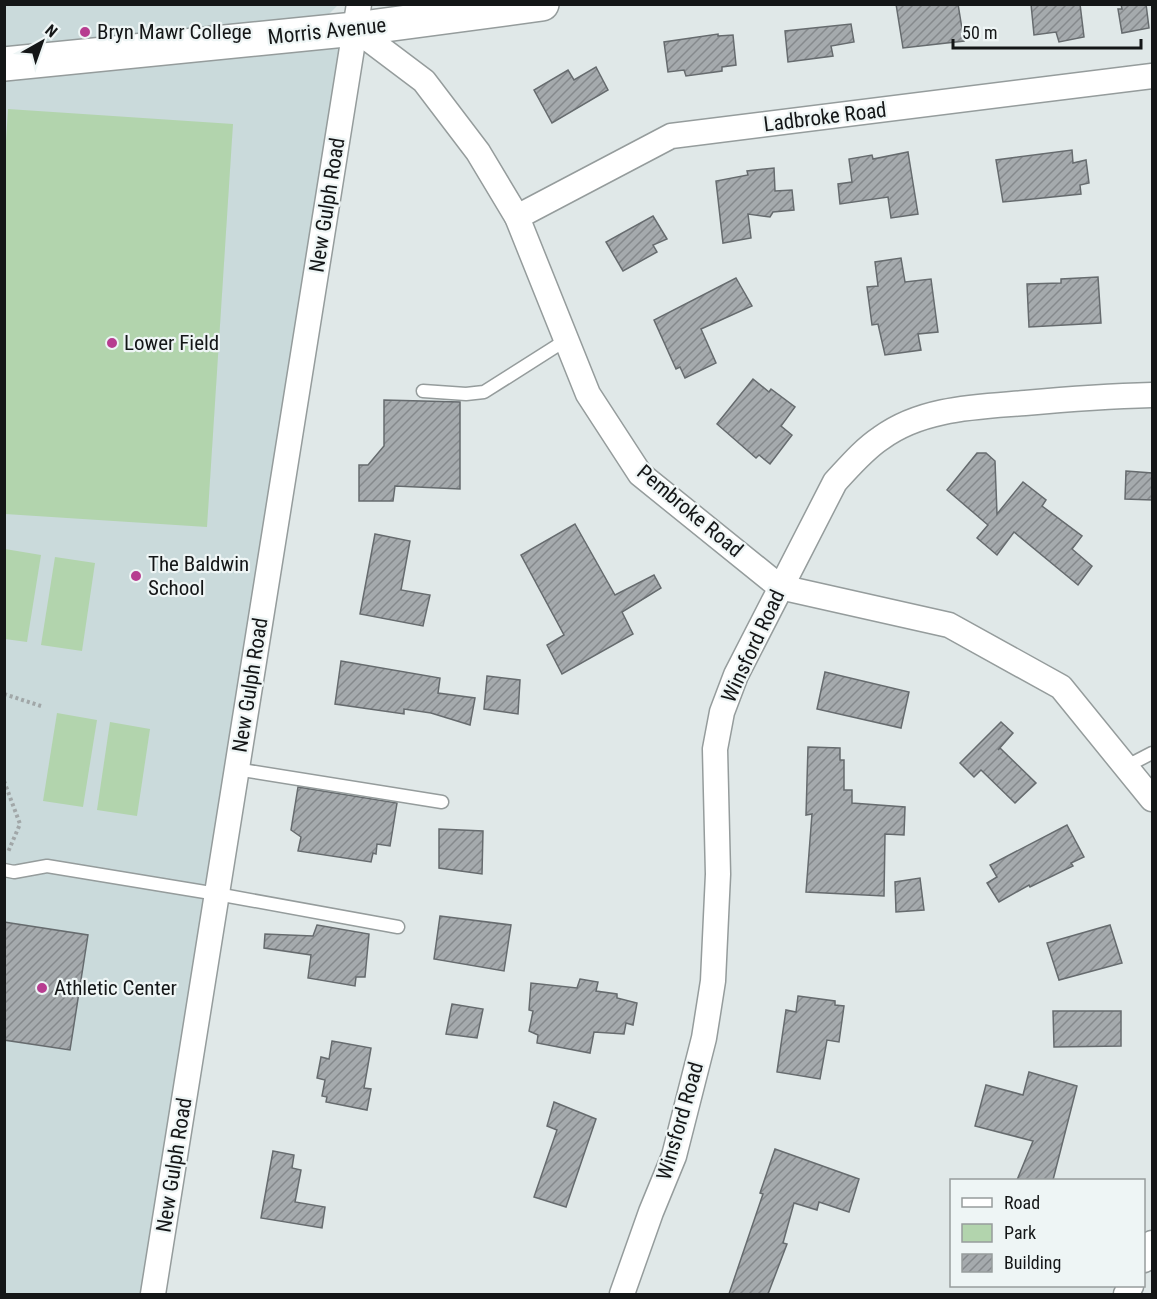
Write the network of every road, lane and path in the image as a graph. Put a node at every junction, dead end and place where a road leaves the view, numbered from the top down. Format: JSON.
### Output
{"nodes":[{"id":1,"x":542,"y":4,"type":"edge"},
{"id":2,"x":357,"y":17,"type":"edge"},
{"id":3,"x":4,"y":64,"type":"edge"},
{"id":4,"x":1152,"y":76,"type":"edge"},
{"id":5,"x":517,"y":217,"type":"junction"},
{"id":6,"x":566,"y":339,"type":"junction"},
{"id":7,"x":423,"y":391,"type":"dead end"},
{"id":8,"x":1152,"y":395,"type":"edge"},
{"id":9,"x":780,"y":587,"type":"junction"},
{"id":10,"x":4,"y":694,"type":"edge"},
{"id":11,"x":41,"y":706,"type":"dead end"},
{"id":12,"x":1152,"y":753,"type":"edge"},
{"id":13,"x":1127,"y":766,"type":"junction"},
{"id":14,"x":236,"y":769,"type":"junction"},
{"id":15,"x":4,"y":781,"type":"edge"},
{"id":16,"x":1152,"y":799,"type":"edge"},
{"id":17,"x":442,"y":802,"type":"dead end"},
{"id":18,"x":8,"y":852,"type":"dead end"},
{"id":19,"x":4,"y":870,"type":"edge"},
{"id":20,"x":217,"y":894,"type":"junction"},
{"id":21,"x":398,"y":927,"type":"dead end"},
{"id":22,"x":153,"y":1294,"type":"edge"},
{"id":23,"x":622,"y":1294,"type":"edge"}],
"edges":[{"from":1,"to":2,"type":"street","name":"Morris Avenue"},
{"from":2,"to":3,"type":"street","name":"Morris Avenue"},
{"from":2,"to":5,"type":"street","name":"Pembroke Road"},
{"from":2,"to":14,"type":"street","name":"New Gulph Road"},
{"from":4,"to":5,"type":"street","name":"Ladbroke Road"},
{"from":5,"to":6,"type":"street","name":"Pembroke Road"},
{"from":6,"to":7,"type":"lane"},
{"from":6,"to":9,"type":"street","name":"Pembroke Road"},
{"from":8,"to":9,"type":"street","name":"Winsford Road"},
{"from":9,"to":13,"type":"street","name":"Pembroke Road"},
{"from":9,"to":23,"type":"street","name":"Winsford Road"},
{"from":10,"to":11,"type":"path"},
{"from":12,"to":13,"type":"lane"},
{"from":13,"to":16,"type":"street","name":"Pembroke Road"},
{"from":14,"to":17,"type":"lane"},
{"from":14,"to":20,"type":"street","name":"New Gulph Road"},
{"from":15,"to":18,"type":"path"},
{"from":19,"to":20,"type":"lane"},
{"from":20,"to":21,"type":"lane"},
{"from":20,"to":22,"type":"street","name":"New Gulph Road"}]}
